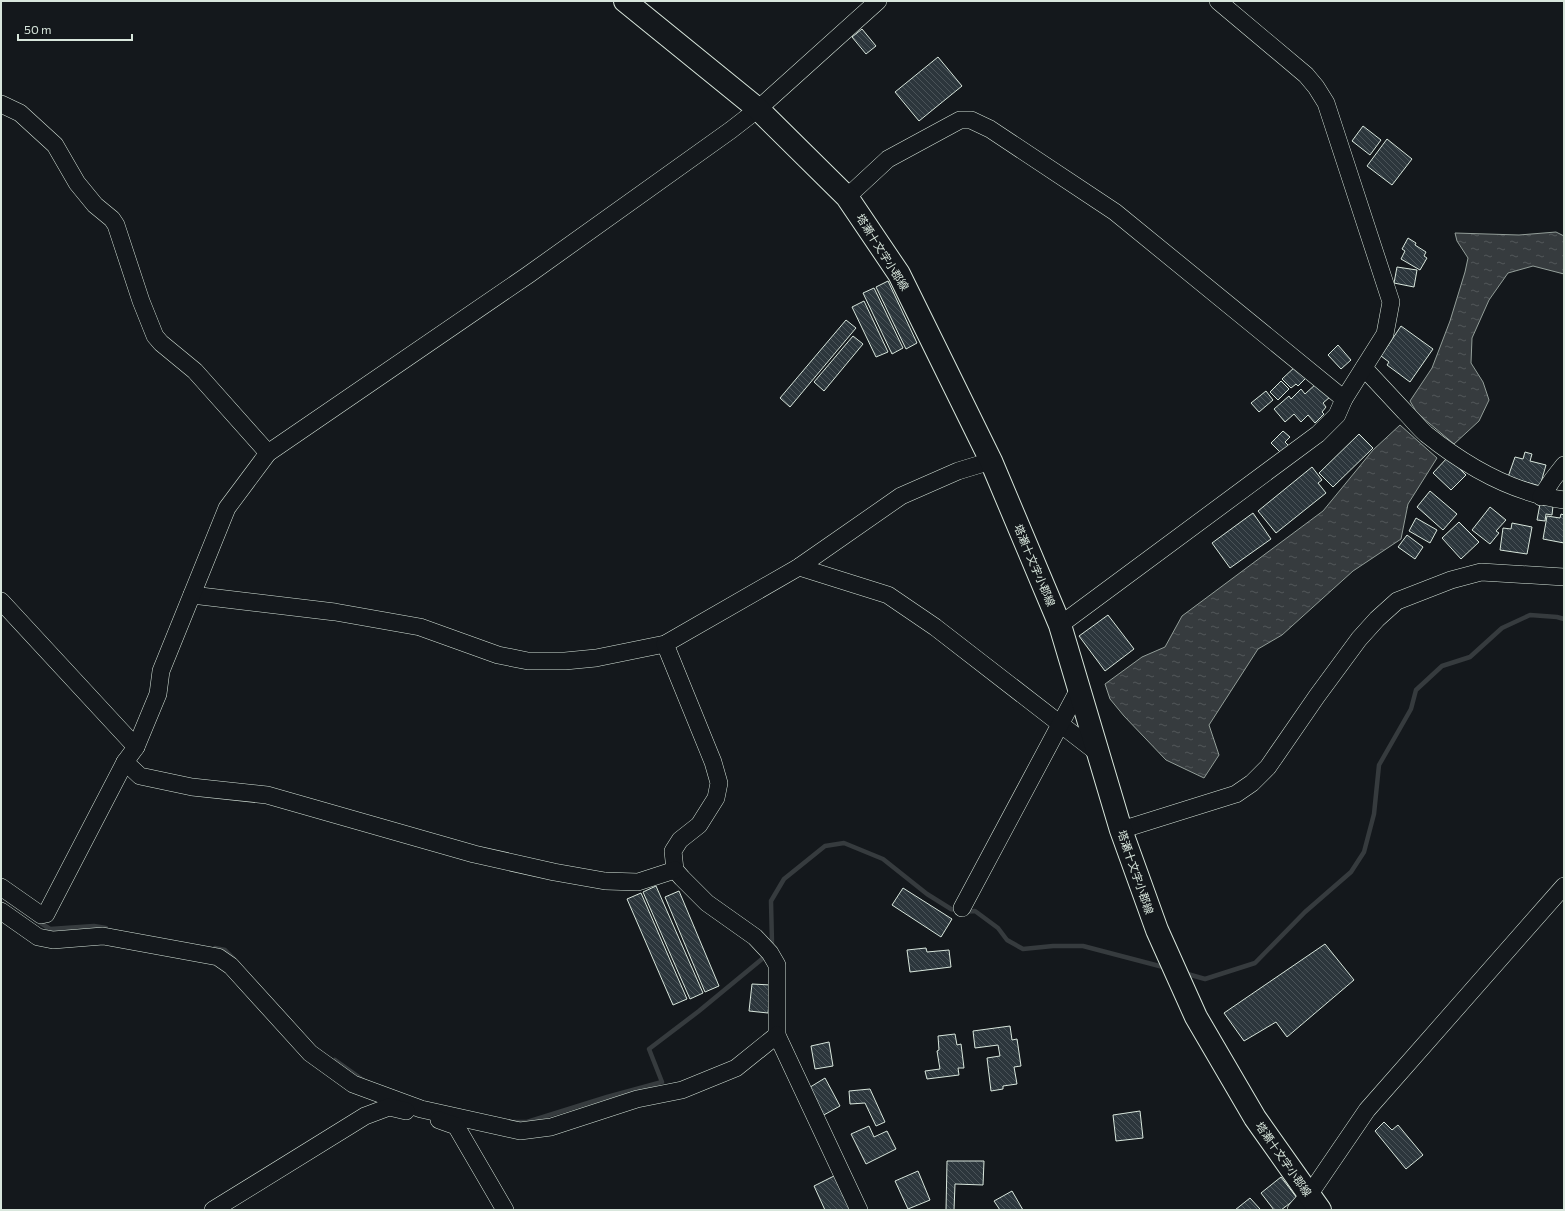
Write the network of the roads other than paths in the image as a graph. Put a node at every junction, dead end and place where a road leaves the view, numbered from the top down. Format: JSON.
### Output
{"nodes":[{"id":1,"x":625,"y":1,"type":"edge"},
{"id":2,"x":878,"y":1,"type":"edge"},
{"id":3,"x":1218,"y":1,"type":"edge"},
{"id":4,"x":1,"y":104,"type":"edge"},
{"id":5,"x":758,"y":109,"type":"junction"},
{"id":6,"x":847,"y":197,"type":"junction"},
{"id":7,"x":1364,"y":368,"type":"junction"},
{"id":8,"x":1344,"y":399,"type":"junction"},
{"id":9,"x":268,"y":454,"type":"junction"},
{"id":10,"x":991,"y":461,"type":"junction"},
{"id":11,"x":1564,"y":465,"type":"edge"},
{"id":12,"x":1541,"y":497,"type":"junction"},
{"id":13,"x":1564,"y":500,"type":"edge"},
{"id":14,"x":799,"y":567,"type":"junction"},
{"id":15,"x":1564,"y":576,"type":"edge"},
{"id":16,"x":192,"y":595,"type":"junction"},
{"id":17,"x":1,"y":601,"type":"edge"},
{"id":18,"x":1060,"y":625,"type":"junction"},
{"id":19,"x":665,"y":644,"type":"junction"},
{"id":20,"x":1079,"y":689,"type":"junction"},
{"id":21,"x":1061,"y":724,"type":"junction"},
{"id":22,"x":136,"y":747,"type":"junction"},
{"id":23,"x":1099,"y":754,"type":"junction"},
{"id":24,"x":125,"y":762,"type":"junction"},
{"id":25,"x":1122,"y":830,"type":"junction"},
{"id":26,"x":675,"y":870,"type":"junction"},
{"id":27,"x":1564,"y":886,"type":"edge"},
{"id":28,"x":1,"y":887,"type":"edge"},
{"id":29,"x":962,"y":908,"type":"dead end"},
{"id":30,"x":1,"y":911,"type":"edge"},
{"id":31,"x":777,"y":1035,"type":"junction"},
{"id":32,"x":420,"y":1112,"type":"junction"},
{"id":33,"x":1308,"y":1205,"type":"edge"},
{"id":34,"x":213,"y":1210,"type":"edge"},
{"id":35,"x":505,"y":1210,"type":"edge"},
{"id":36,"x":859,"y":1210,"type":"edge"}],
"edges":[{"from":1,"to":5,"type":"main road","name":"塔瀬十文字小郡線"},
{"from":2,"to":5,"type":"street"},
{"from":3,"to":7,"type":"street"},
{"from":4,"to":9,"type":"street"},
{"from":5,"to":6,"type":"main road","name":"塔瀬十文字小郡線"},
{"from":5,"to":9,"type":"street"},
{"from":6,"to":8,"type":"street"},
{"from":6,"to":10,"type":"main road","name":"塔瀬十文字小郡線"},
{"from":7,"to":8,"type":"street"},
{"from":7,"to":12,"type":"street"},
{"from":8,"to":18,"type":"street"},
{"from":9,"to":16,"type":"street"},
{"from":10,"to":14,"type":"street"},
{"from":10,"to":18,"type":"main road","name":"塔瀬十文字小郡線"},
{"from":11,"to":12,"type":"street"},
{"from":12,"to":13,"type":"street"},
{"from":14,"to":19,"type":"street"},
{"from":14,"to":21,"type":"street"},
{"from":15,"to":25,"type":"street"},
{"from":16,"to":19,"type":"street"},
{"from":16,"to":22,"type":"street"},
{"from":17,"to":22,"type":"street"},
{"from":18,"to":20,"type":"main road","name":"塔瀬十文字小郡線"},
{"from":19,"to":26,"type":"street"},
{"from":20,"to":21,"type":"street"},
{"from":20,"to":23,"type":"main road","name":"塔瀬十文字小郡線"},
{"from":21,"to":23,"type":"street"},
{"from":21,"to":29,"type":"street"},
{"from":22,"to":24,"type":"street"},
{"from":23,"to":25,"type":"main road","name":"塔瀬十文字小郡線"},
{"from":24,"to":26,"type":"street"},
{"from":24,"to":28,"type":"street"},
{"from":25,"to":33,"type":"main road","name":"塔瀬十文字小郡線"},
{"from":26,"to":31,"type":"street"},
{"from":27,"to":33,"type":"street"},
{"from":30,"to":32,"type":"street"},
{"from":31,"to":32,"type":"street"},
{"from":31,"to":36,"type":"street"},
{"from":32,"to":34,"type":"street"},
{"from":32,"to":35,"type":"street"}]}
